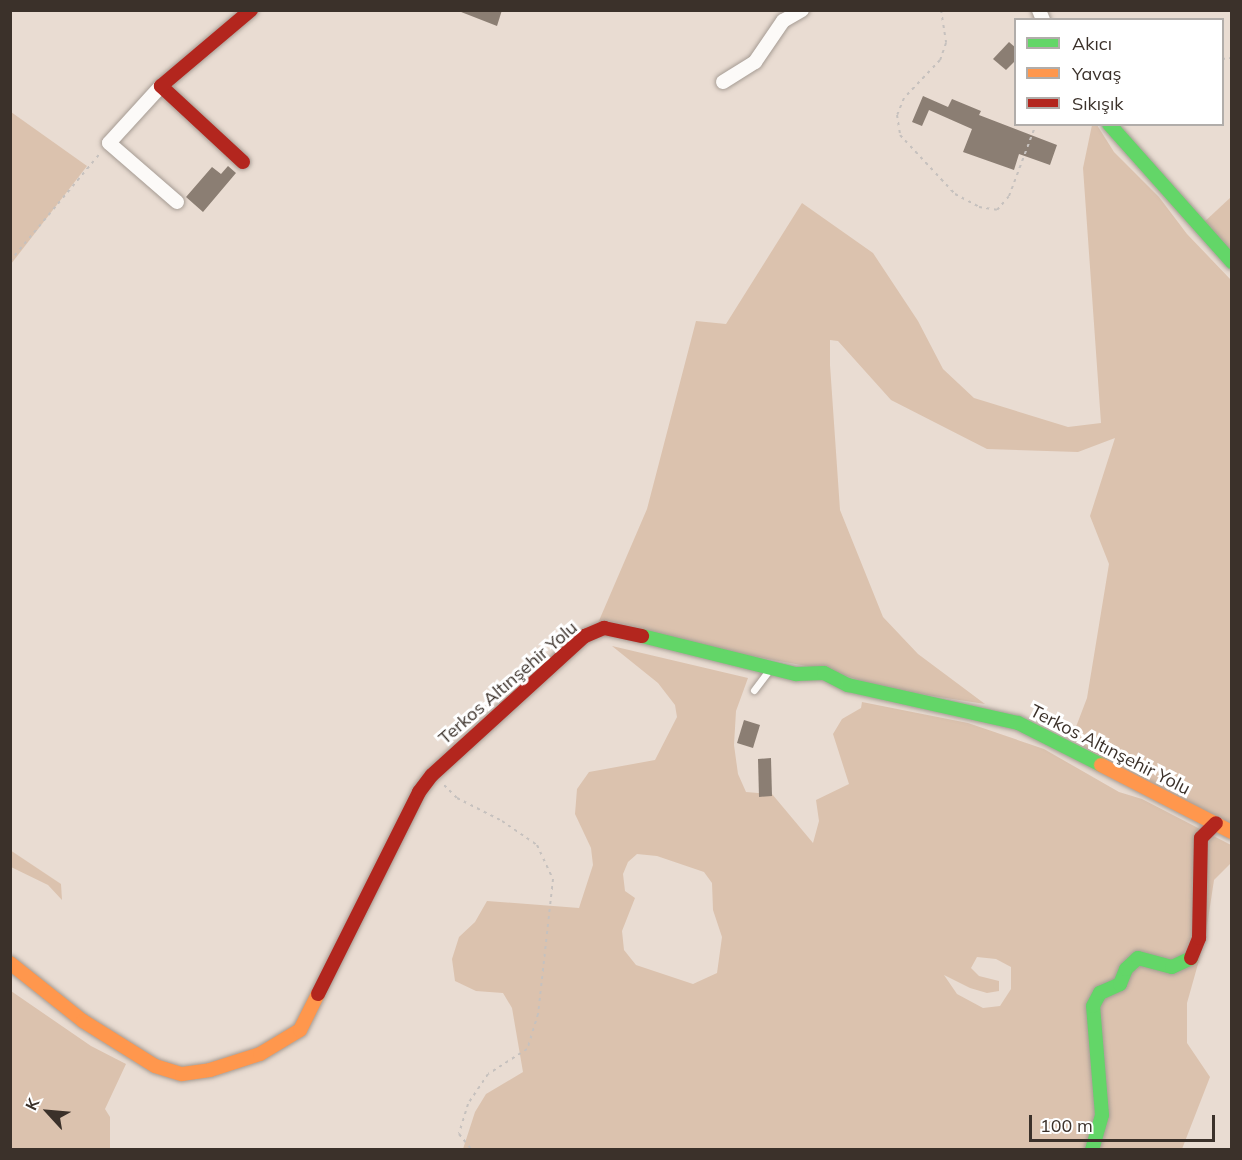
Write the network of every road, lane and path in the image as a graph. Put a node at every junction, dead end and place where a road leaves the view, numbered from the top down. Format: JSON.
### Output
{"nodes":[{"id":1,"x":251,"y":10,"type":"edge"},
{"id":2,"x":802,"y":10,"type":"edge"},
{"id":3,"x":941,"y":10,"type":"edge"},
{"id":4,"x":723,"y":82,"type":"dead end"},
{"id":5,"x":161,"y":86,"type":"junction"},
{"id":6,"x":1035,"y":126,"type":"edge"},
{"id":7,"x":1111,"y":126,"type":"edge"},
{"id":8,"x":109,"y":143,"type":"junction"},
{"id":9,"x":243,"y":162,"type":"dead end"},
{"id":10,"x":177,"y":202,"type":"dead end"},
{"id":11,"x":10,"y":261,"type":"edge"},
{"id":12,"x":1232,"y":262,"type":"edge"},
{"id":13,"x":771,"y":667,"type":"junction"},
{"id":14,"x":754,"y":690,"type":"dead end"},
{"id":15,"x":432,"y":775,"type":"junction"},
{"id":16,"x":1216,"y":824,"type":"junction"},
{"id":17,"x":1232,"y":832,"type":"edge"},
{"id":18,"x":10,"y":963,"type":"edge"},
{"id":19,"x":472,"y":1149,"type":"edge"},
{"id":20,"x":1092,"y":1149,"type":"edge"}],
"edges":[{"from":1,"to":5,"type":"street"},
{"from":2,"to":4,"type":"street"},
{"from":3,"to":6,"type":"path"},
{"from":5,"to":8,"type":"street"},
{"from":5,"to":9,"type":"street"},
{"from":7,"to":12,"type":"street"},
{"from":8,"to":10,"type":"street"},
{"from":8,"to":11,"type":"path"},
{"from":13,"to":14,"type":"lane"},
{"from":13,"to":15,"type":"street","name":"Terkos Altınşehir Yolu"},
{"from":13,"to":16,"type":"street","name":"Terkos Altınşehir Yolu"},
{"from":15,"to":18,"type":"street","name":"Terkos Altınşehir Yolu"},
{"from":15,"to":19,"type":"path"},
{"from":16,"to":17,"type":"street","name":"Terkos Altınşehir Yolu"},
{"from":16,"to":20,"type":"street"}]}
